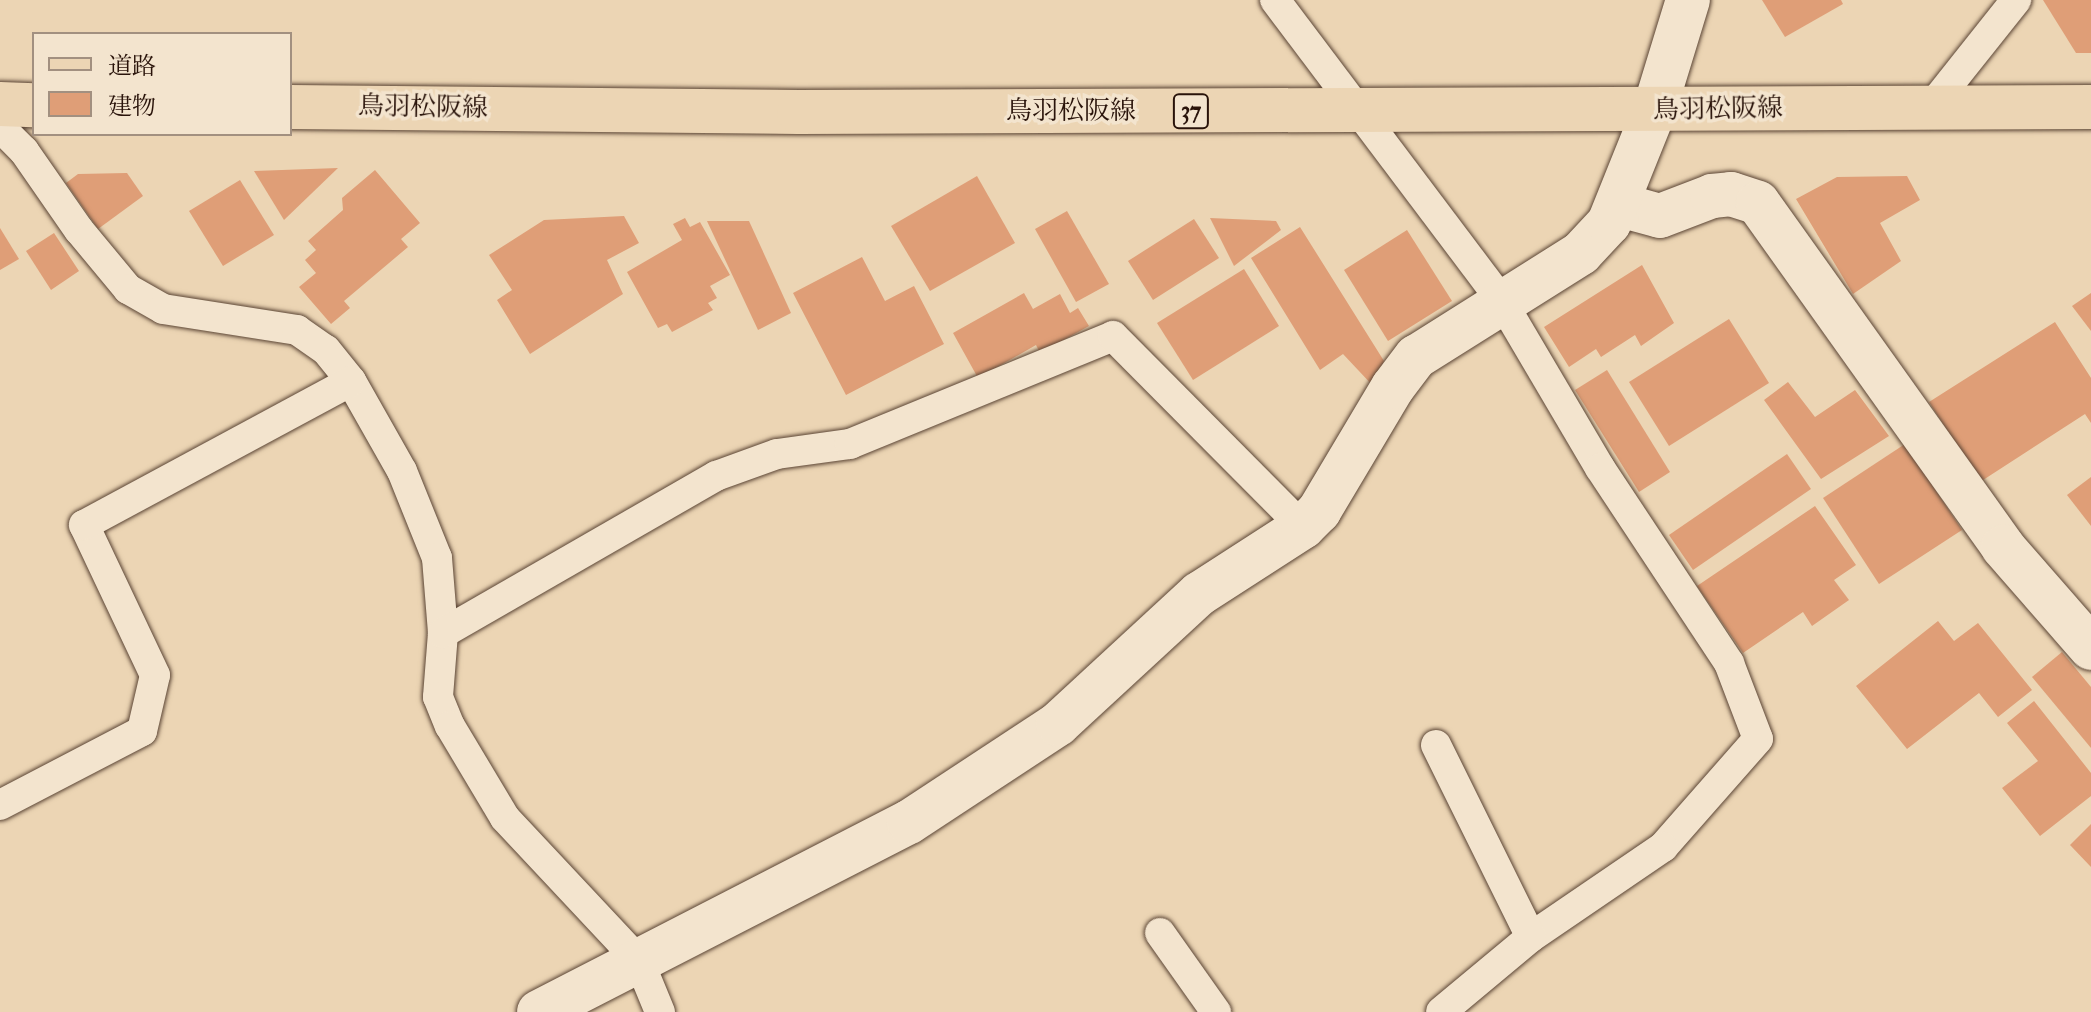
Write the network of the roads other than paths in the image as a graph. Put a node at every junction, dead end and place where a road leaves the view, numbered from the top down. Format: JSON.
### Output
{"nodes":[{"id":1,"x":1275,"y":0,"type":"edge"},
{"id":2,"x":1688,"y":0,"type":"edge"},
{"id":3,"x":2016,"y":0,"type":"edge"},
{"id":4,"x":0,"y":104,"type":"edge"},
{"id":5,"x":32,"y":105,"type":"edge"},
{"id":6,"x":292,"y":107,"type":"edge"},
{"id":7,"x":1931,"y":107,"type":"junction"},
{"id":8,"x":2091,"y":107,"type":"edge"},
{"id":9,"x":1358,"y":111,"type":"junction"},
{"id":10,"x":1654,"y":111,"type":"junction"},
{"id":11,"x":0,"y":127,"type":"edge"},
{"id":12,"x":1620,"y":205,"type":"junction"},
{"id":13,"x":1501,"y":300,"type":"junction"},
{"id":14,"x":351,"y":381,"type":"junction"},
{"id":15,"x":1303,"y":527,"type":"junction"},
{"id":16,"x":443,"y":633,"type":"junction"},
{"id":17,"x":2091,"y":648,"type":"edge"},
{"id":18,"x":1436,"y":745,"type":"dead end"},
{"id":19,"x":0,"y":805,"type":"edge"},
{"id":20,"x":1160,"y":933,"type":"dead end"},
{"id":21,"x":1531,"y":937,"type":"junction"},
{"id":22,"x":639,"y":961,"type":"junction"},
{"id":23,"x":539,"y":1012,"type":"edge"},
{"id":24,"x":660,"y":1012,"type":"edge"},
{"id":25,"x":1216,"y":1012,"type":"edge"},
{"id":26,"x":1441,"y":1012,"type":"edge"}],
"edges":[{"from":1,"to":9,"type":"lane"},
{"from":2,"to":10,"type":"street"},
{"from":3,"to":7,"type":"lane"},
{"from":4,"to":5,"type":"main road"},
{"from":6,"to":9,"type":"main road","name":"鳥羽松阪線","number":"37"},
{"from":7,"to":8,"type":"main road","name":"鳥羽松阪線","number":"37"},
{"from":7,"to":10,"type":"main road","name":"鳥羽松阪線","number":"37"},
{"from":9,"to":10,"type":"main road","name":"鳥羽松阪線","number":"37"},
{"from":9,"to":13,"type":"lane"},
{"from":10,"to":12,"type":"street"},
{"from":11,"to":14,"type":"lane"},
{"from":12,"to":13,"type":"street"},
{"from":12,"to":17,"type":"street"},
{"from":13,"to":15,"type":"street"},
{"from":13,"to":21,"type":"lane"},
{"from":14,"to":16,"type":"lane"},
{"from":14,"to":19,"type":"lane"},
{"from":15,"to":16,"type":"lane"},
{"from":15,"to":22,"type":"street"},
{"from":16,"to":22,"type":"lane"},
{"from":18,"to":21,"type":"lane"},
{"from":20,"to":25,"type":"lane"},
{"from":21,"to":26,"type":"lane"},
{"from":22,"to":23,"type":"street"},
{"from":22,"to":24,"type":"lane"}]}
